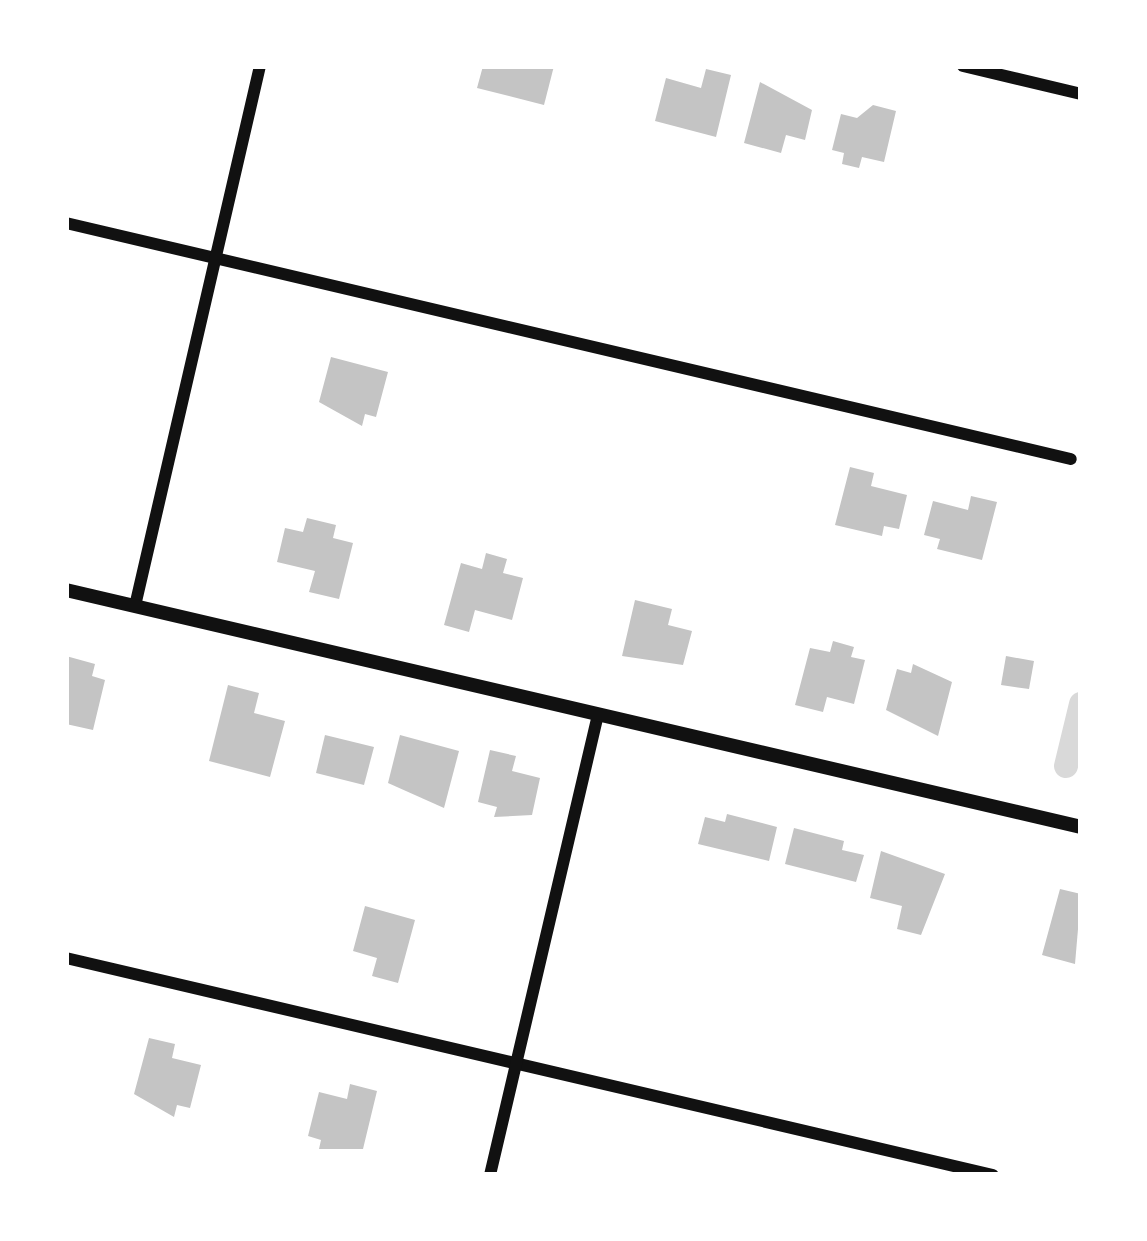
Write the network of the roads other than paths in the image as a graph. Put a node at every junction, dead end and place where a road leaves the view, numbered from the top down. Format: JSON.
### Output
{"nodes":[{"id":1,"x":260,"y":66,"type":"edge"},
{"id":2,"x":963,"y":66,"type":"edge"},
{"id":3,"x":1081,"y":94,"type":"edge"},
{"id":4,"x":66,"y":224,"type":"edge"},
{"id":5,"x":215,"y":258,"type":"junction"},
{"id":6,"x":1071,"y":459,"type":"dead end"},
{"id":7,"x":66,"y":590,"type":"edge"},
{"id":8,"x":135,"y":606,"type":"junction"},
{"id":9,"x":598,"y":714,"type":"junction"},
{"id":10,"x":1081,"y":827,"type":"edge"},
{"id":11,"x":66,"y":958,"type":"edge"},
{"id":12,"x":516,"y":1064,"type":"junction"},
{"id":13,"x":490,"y":1175,"type":"edge"},
{"id":14,"x":993,"y":1175,"type":"edge"}],
"edges":[{"from":1,"to":5,"type":"street"},
{"from":2,"to":3,"type":"street"},
{"from":4,"to":5,"type":"street"},
{"from":5,"to":6,"type":"street"},
{"from":5,"to":8,"type":"street"},
{"from":7,"to":8,"type":"street"},
{"from":8,"to":9,"type":"street"},
{"from":9,"to":10,"type":"street"},
{"from":9,"to":12,"type":"street"},
{"from":11,"to":12,"type":"street"},
{"from":12,"to":13,"type":"street"},
{"from":12,"to":14,"type":"street"}]}
